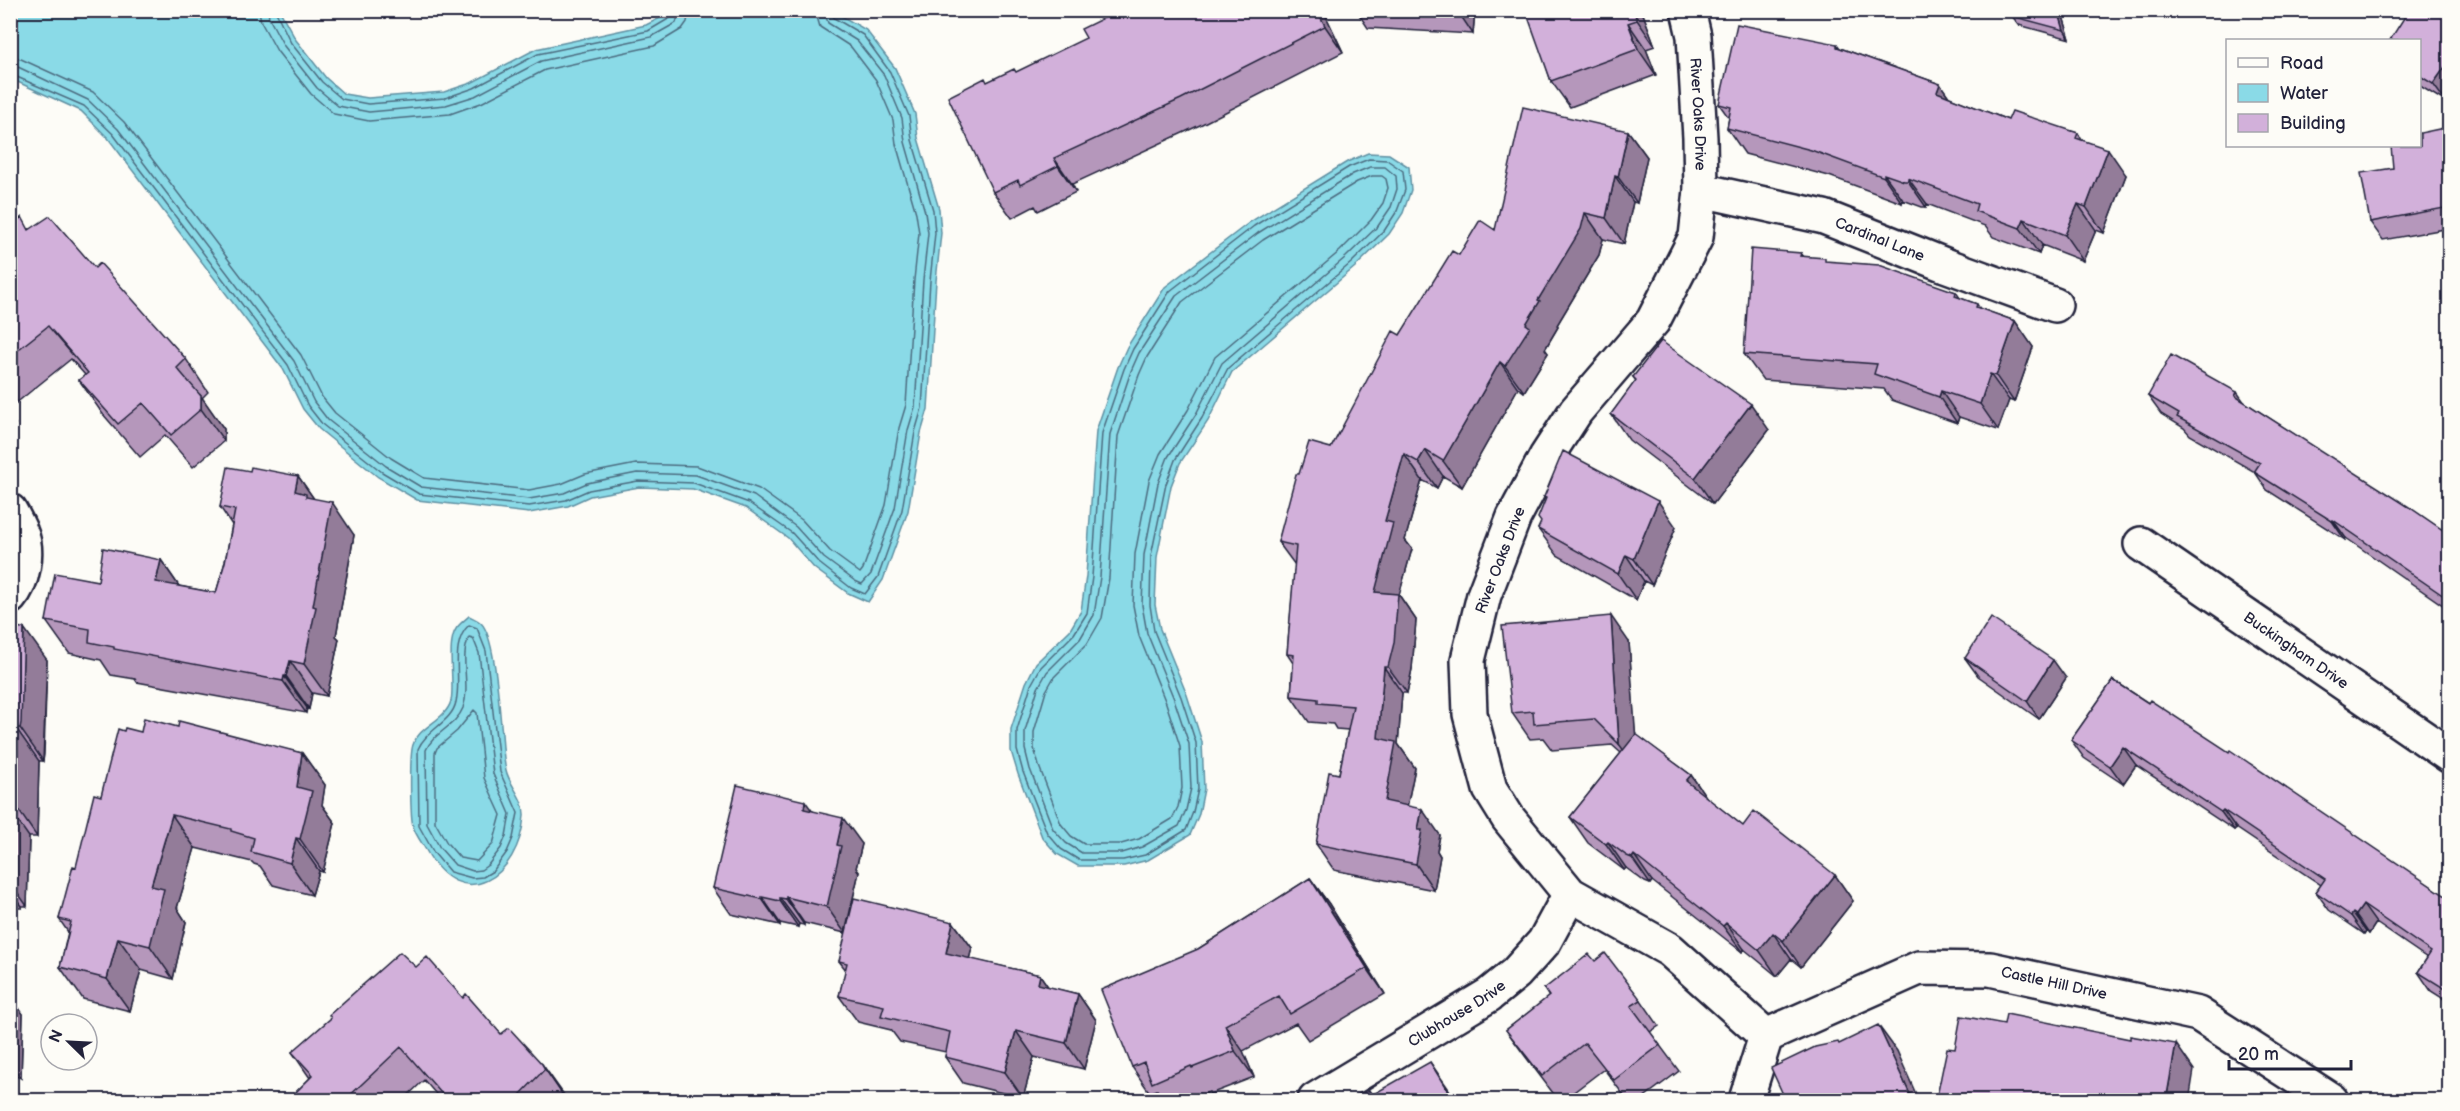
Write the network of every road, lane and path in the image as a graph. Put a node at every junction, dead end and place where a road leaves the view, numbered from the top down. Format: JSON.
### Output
{"nodes":[{"id":1,"x":1688,"y":10,"type":"edge"},
{"id":2,"x":1701,"y":190,"type":"junction"},
{"id":3,"x":2055,"y":305,"type":"dead end"},
{"id":4,"x":10,"y":511,"type":"edge"},
{"id":5,"x":2141,"y":544,"type":"dead end"},
{"id":6,"x":10,"y":597,"type":"edge"},
{"id":7,"x":2450,"y":756,"type":"edge"},
{"id":8,"x":1570,"y":894,"type":"junction"},
{"id":9,"x":1766,"y":1036,"type":"junction"},
{"id":10,"x":1315,"y":1101,"type":"edge"},
{"id":11,"x":1746,"y":1101,"type":"edge"},
{"id":12,"x":2331,"y":1101,"type":"edge"}],
"edges":[{"from":1,"to":2,"type":"street","name":"River Oaks Drive"},
{"from":2,"to":3,"type":"street","name":"Cardinal Lane"},
{"from":2,"to":8,"type":"street","name":"River Oaks Drive"},
{"from":4,"to":6,"type":"street"},
{"from":5,"to":7,"type":"street","name":"Buckingham Drive"},
{"from":8,"to":9,"type":"street","name":"River Oaks Drive"},
{"from":8,"to":10,"type":"street","name":"Clubhouse Drive"},
{"from":9,"to":11,"type":"street"},
{"from":9,"to":12,"type":"street","name":"Castle Hill Drive"}]}
